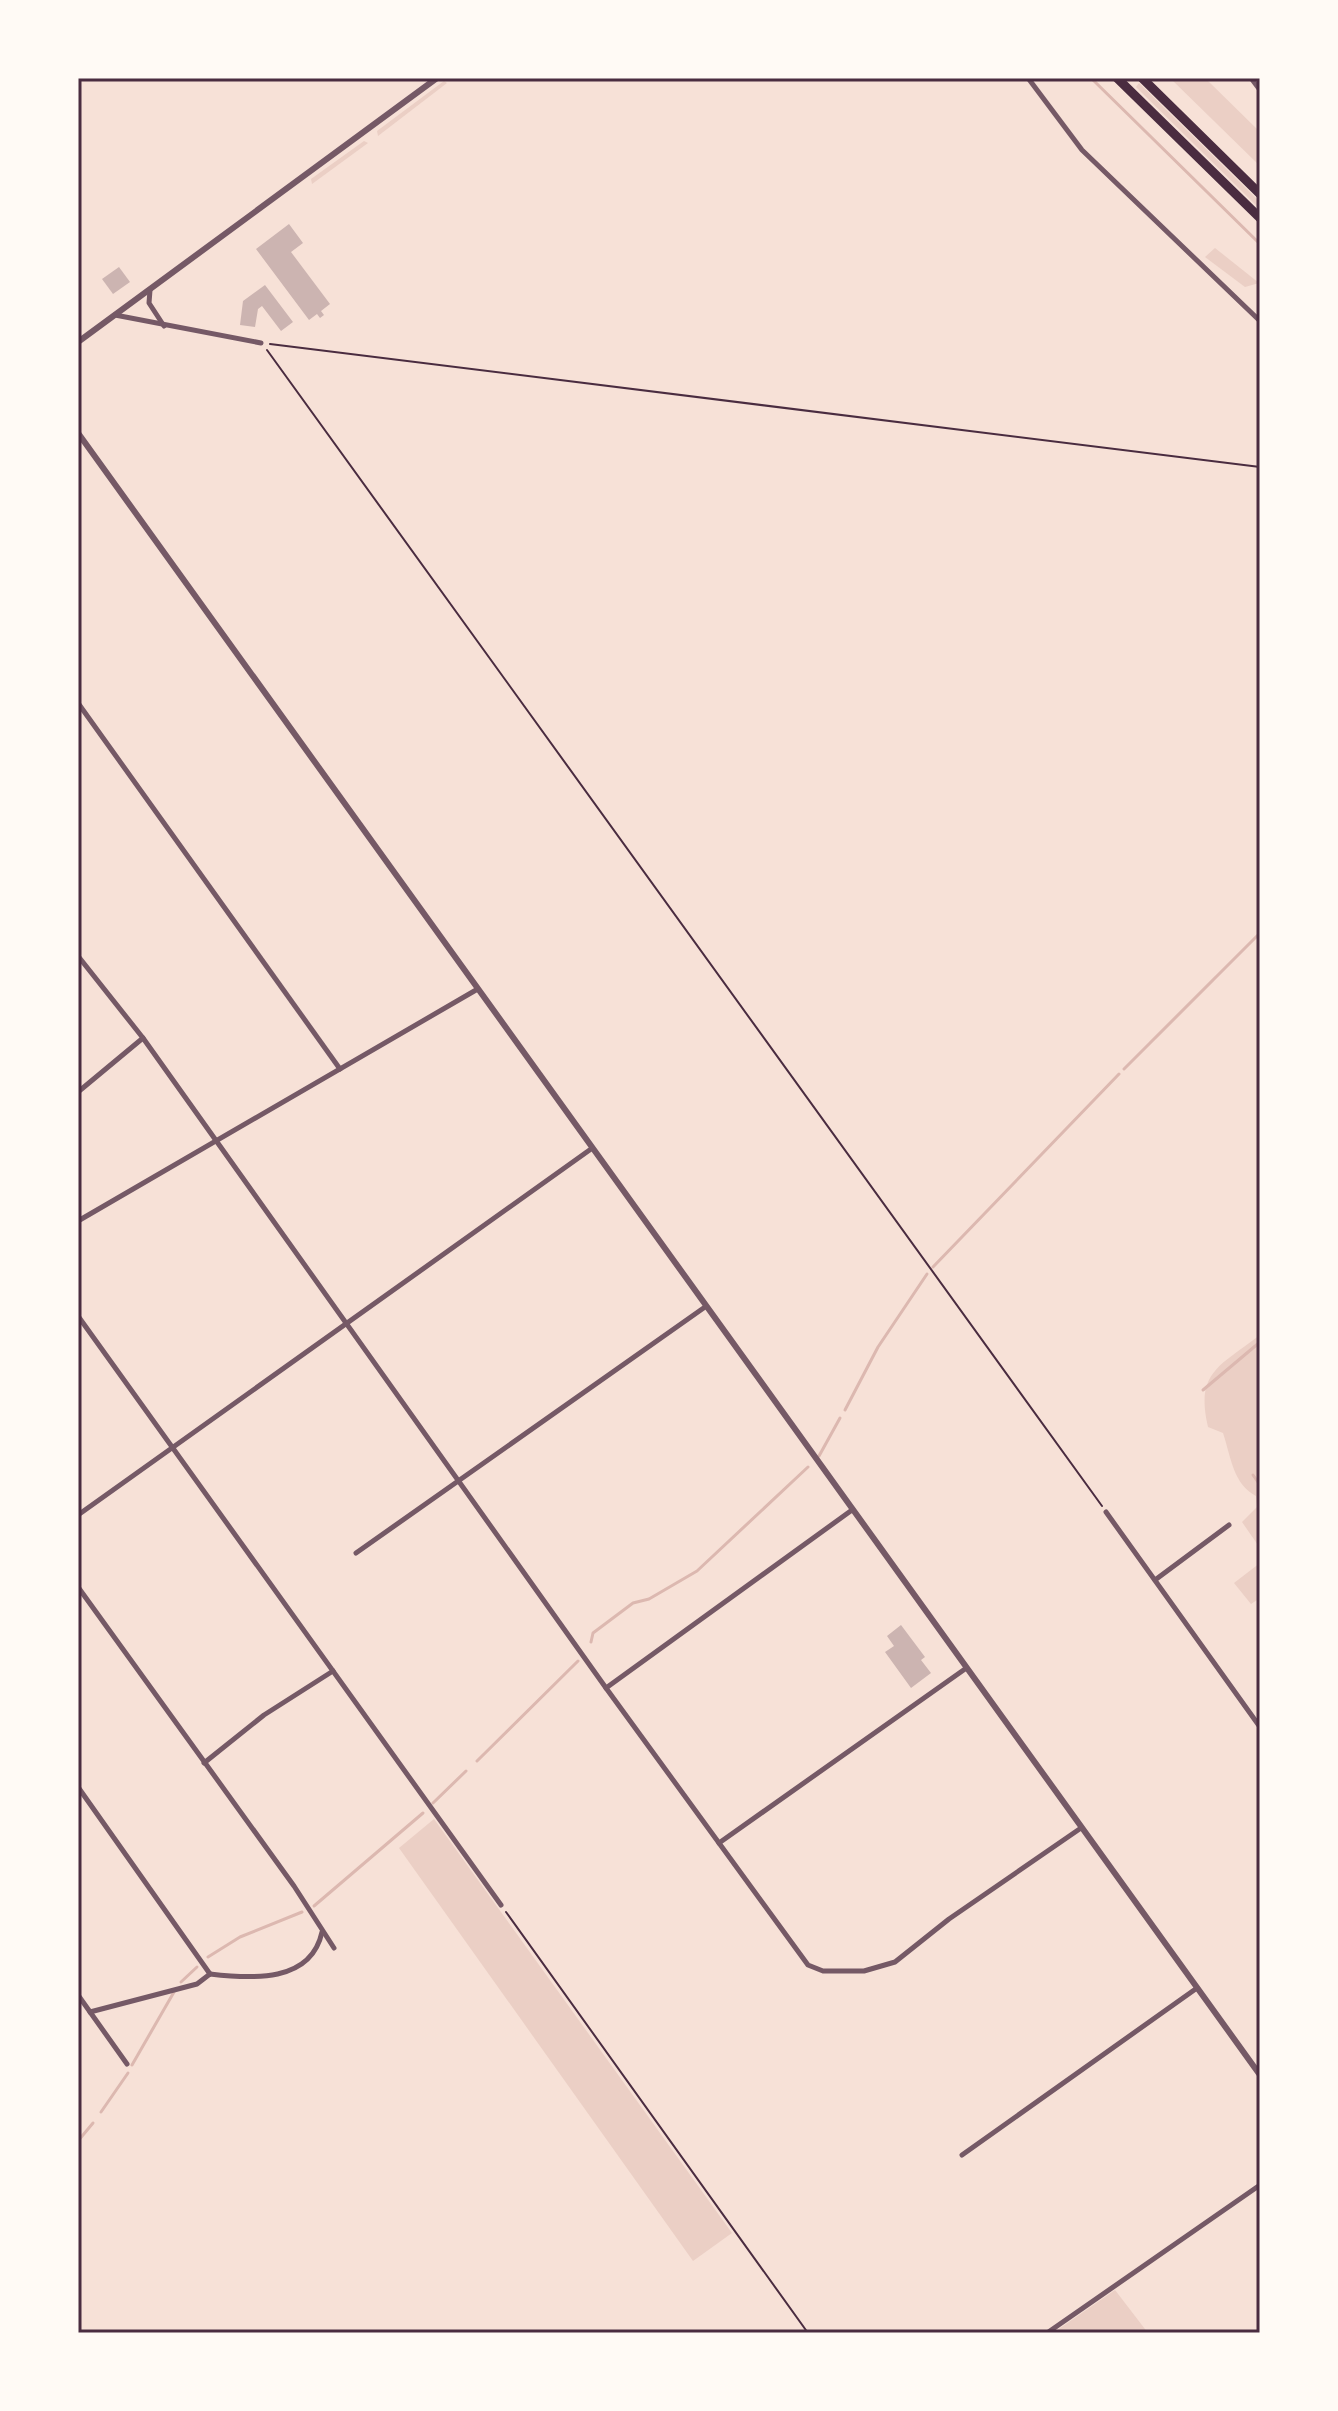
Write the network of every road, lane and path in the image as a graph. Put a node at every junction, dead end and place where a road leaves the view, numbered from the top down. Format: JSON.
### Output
{"nodes":[{"id":1,"x":437,"y":78,"type":"edge"},
{"id":2,"x":1028,"y":78,"type":"edge"},
{"id":3,"x":1117,"y":78,"type":"edge"},
{"id":4,"x":1142,"y":78,"type":"edge"},
{"id":5,"x":1251,"y":78,"type":"edge"},
{"id":6,"x":1260,"y":90,"type":"edge"},
{"id":7,"x":1260,"y":194,"type":"edge"},
{"id":8,"x":1260,"y":218,"type":"edge"},
{"id":9,"x":150,"y":290,"type":"junction"},
{"id":10,"x":115,"y":315,"type":"junction"},
{"id":11,"x":1260,"y":321,"type":"edge"},
{"id":12,"x":165,"y":327,"type":"junction"},
{"id":13,"x":78,"y":342,"type":"edge"},
{"id":14,"x":261,"y":343,"type":"junction"},
{"id":15,"x":78,"y":433,"type":"edge"},
{"id":16,"x":1260,"y":467,"type":"edge"},
{"id":17,"x":78,"y":703,"type":"edge"},
{"id":18,"x":78,"y":956,"type":"edge"},
{"id":19,"x":476,"y":990,"type":"junction"},
{"id":20,"x":143,"y":1038,"type":"junction"},
{"id":21,"x":340,"y":1069,"type":"junction"},
{"id":22,"x":78,"y":1092,"type":"edge"},
{"id":23,"x":215,"y":1142,"type":"junction"},
{"id":24,"x":591,"y":1149,"type":"junction"},
{"id":25,"x":78,"y":1221,"type":"edge"},
{"id":26,"x":705,"y":1307,"type":"junction"},
{"id":27,"x":78,"y":1316,"type":"edge"},
{"id":28,"x":346,"y":1323,"type":"junction"},
{"id":29,"x":173,"y":1449,"type":"junction"},
{"id":30,"x":460,"y":1481,"type":"junction"},
{"id":31,"x":852,"y":1510,"type":"junction"},
{"id":32,"x":1106,"y":1512,"type":"joint"},
{"id":33,"x":78,"y":1515,"type":"edge"},
{"id":34,"x":1229,"y":1525,"type":"dead end"},
{"id":35,"x":356,"y":1553,"type":"dead end"},
{"id":36,"x":1155,"y":1580,"type":"junction"},
{"id":37,"x":78,"y":1587,"type":"edge"},
{"id":38,"x":965,"y":1669,"type":"junction"},
{"id":39,"x":333,"y":1671,"type":"junction"},
{"id":40,"x":606,"y":1688,"type":"junction"},
{"id":41,"x":1260,"y":1727,"type":"edge"},
{"id":42,"x":204,"y":1763,"type":"junction"},
{"id":43,"x":78,"y":1787,"type":"edge"},
{"id":44,"x":1081,"y":1828,"type":"junction"},
{"id":45,"x":719,"y":1843,"type":"junction"},
{"id":46,"x":501,"y":1905,"type":"joint"},
{"id":47,"x":322,"y":1930,"type":"junction"},
{"id":48,"x":334,"y":1948,"type":"dead end"},
{"id":49,"x":210,"y":1974,"type":"junction"},
{"id":50,"x":1197,"y":1988,"type":"junction"},
{"id":51,"x":78,"y":1995,"type":"edge"},
{"id":52,"x":90,"y":2012,"type":"junction"},
{"id":53,"x":127,"y":2064,"type":"dead end"},
{"id":54,"x":1260,"y":2075,"type":"edge"},
{"id":55,"x":962,"y":2155,"type":"dead end"},
{"id":56,"x":1260,"y":2185,"type":"edge"},
{"id":57,"x":808,"y":2333,"type":"edge"},
{"id":58,"x":1047,"y":2333,"type":"edge"}],
"edges":[{"from":1,"to":9,"type":"street"},
{"from":2,"to":11,"type":"street"},
{"from":3,"to":8,"type":"highway"},
{"from":4,"to":7,"type":"highway"},
{"from":5,"to":6,"type":"street"},
{"from":9,"to":10,"type":"street"},
{"from":9,"to":12,"type":"street"},
{"from":10,"to":12,"type":"street"},
{"from":10,"to":13,"type":"street"},
{"from":12,"to":14,"type":"street"},
{"from":14,"to":16,"type":"path"},
{"from":14,"to":32,"type":"path"},
{"from":15,"to":19,"type":"street"},
{"from":17,"to":21,"type":"street"},
{"from":18,"to":20,"type":"street"},
{"from":19,"to":21,"type":"street"},
{"from":19,"to":24,"type":"street"},
{"from":20,"to":22,"type":"street"},
{"from":20,"to":23,"type":"street"},
{"from":21,"to":23,"type":"street"},
{"from":23,"to":25,"type":"street"},
{"from":23,"to":28,"type":"street"},
{"from":24,"to":26,"type":"street"},
{"from":24,"to":28,"type":"street"},
{"from":26,"to":30,"type":"street"},
{"from":26,"to":31,"type":"street"},
{"from":27,"to":29,"type":"street"},
{"from":28,"to":29,"type":"street"},
{"from":28,"to":30,"type":"street"},
{"from":29,"to":33,"type":"street"},
{"from":29,"to":39,"type":"street"},
{"from":30,"to":35,"type":"street"},
{"from":30,"to":40,"type":"street"},
{"from":31,"to":38,"type":"street"},
{"from":31,"to":40,"type":"street"},
{"from":32,"to":36,"type":"street"},
{"from":34,"to":36,"type":"street"},
{"from":36,"to":41,"type":"street"},
{"from":37,"to":42,"type":"street"},
{"from":38,"to":44,"type":"street"},
{"from":38,"to":45,"type":"street"},
{"from":39,"to":42,"type":"street"},
{"from":39,"to":46,"type":"street"},
{"from":40,"to":45,"type":"street"},
{"from":42,"to":47,"type":"street"},
{"from":43,"to":49,"type":"street"},
{"from":44,"to":45,"type":"street"},
{"from":44,"to":50,"type":"street"},
{"from":46,"to":57,"type":"path"},
{"from":47,"to":48,"type":"street"},
{"from":47,"to":49,"type":"street"},
{"from":49,"to":52,"type":"street"},
{"from":50,"to":54,"type":"street"},
{"from":50,"to":55,"type":"street"},
{"from":51,"to":52,"type":"street"},
{"from":52,"to":53,"type":"street"},
{"from":56,"to":58,"type":"street"}]}
